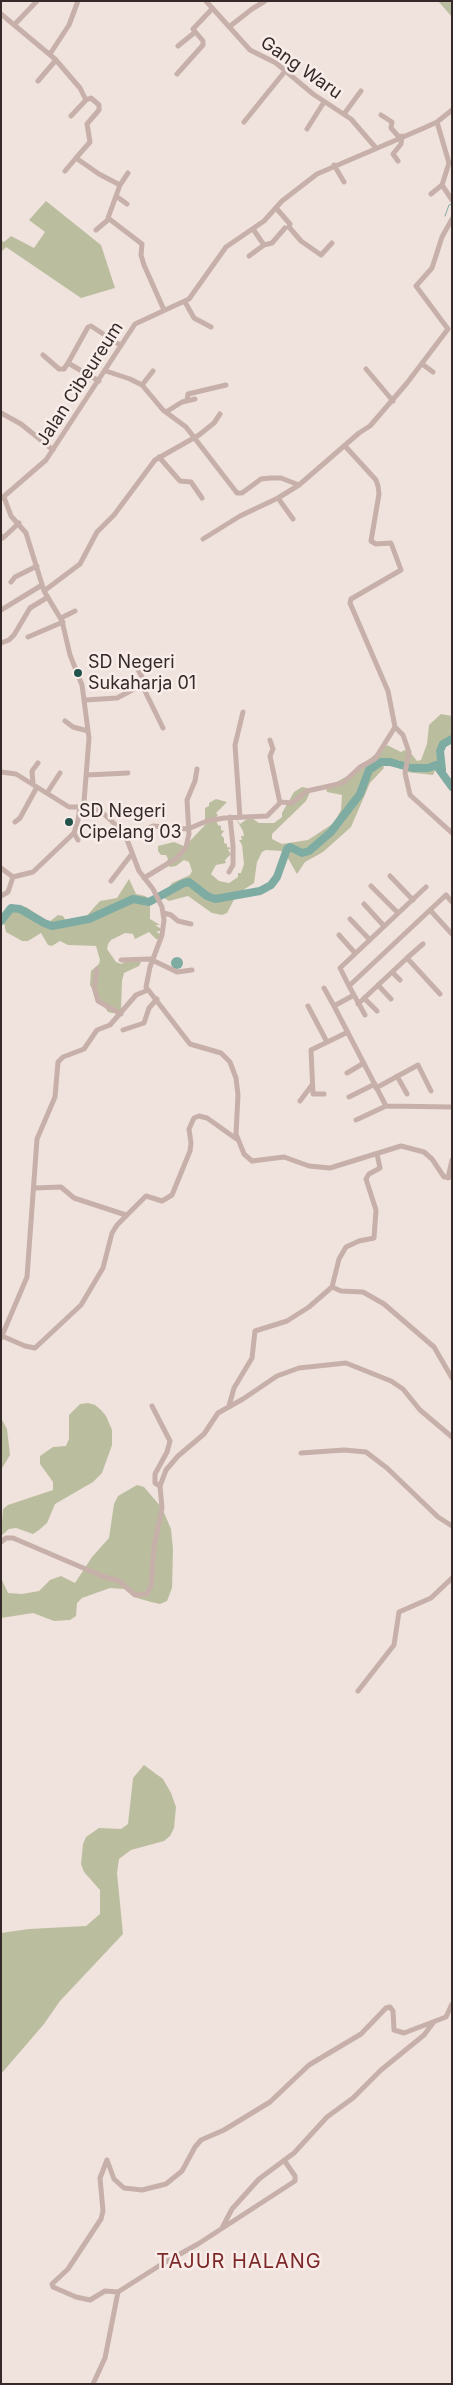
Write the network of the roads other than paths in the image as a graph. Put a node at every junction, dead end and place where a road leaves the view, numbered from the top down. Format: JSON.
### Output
{"nodes":[{"id":1,"x":37,"y":1,"type":"edge"},
{"id":2,"x":78,"y":1,"type":"edge"},
{"id":3,"x":206,"y":1,"type":"edge"},
{"id":4,"x":265,"y":1,"type":"edge"},
{"id":5,"x":212,"y":9,"type":"junction"},
{"id":6,"x":1,"y":14,"type":"edge"},
{"id":7,"x":14,"y":25,"type":"junction"},
{"id":8,"x":229,"y":26,"type":"junction"},
{"id":9,"x":194,"y":32,"type":"junction"},
{"id":10,"x":178,"y":46,"type":"dead end"},
{"id":11,"x":50,"y":54,"type":"junction"},
{"id":12,"x":56,"y":60,"type":"junction"},
{"id":13,"x":286,"y":70,"type":"junction"},
{"id":14,"x":177,"y":74,"type":"dead end"},
{"id":15,"x":38,"y":81,"type":"dead end"},
{"id":16,"x":361,"y":90,"type":"dead end"},
{"id":17,"x":86,"y":100,"type":"junction"},
{"id":18,"x":324,"y":102,"type":"junction"},
{"id":19,"x":452,"y":110,"type":"edge"},
{"id":20,"x":344,"y":114,"type":"junction"},
{"id":21,"x":381,"y":115,"type":"dead end"},
{"id":22,"x":71,"y":116,"type":"dead end"},
{"id":23,"x":244,"y":122,"type":"dead end"},
{"id":24,"x":437,"y":122,"type":"junction"},
{"id":25,"x":307,"y":129,"type":"dead end"},
{"id":26,"x":400,"y":137,"type":"junction"},
{"id":27,"x":376,"y":148,"type":"junction"},
{"id":28,"x":76,"y":158,"type":"junction"},
{"id":29,"x":398,"y":161,"type":"dead end"},
{"id":30,"x":334,"y":165,"type":"junction"},
{"id":31,"x":65,"y":171,"type":"dead end"},
{"id":32,"x":128,"y":173,"type":"dead end"},
{"id":33,"x":344,"y":182,"type":"dead end"},
{"id":34,"x":120,"y":185,"type":"junction"},
{"id":35,"x":442,"y":185,"type":"junction"},
{"id":36,"x":431,"y":194,"type":"dead end"},
{"id":37,"x":116,"y":196,"type":"junction"},
{"id":38,"x":452,"y":200,"type":"edge"},
{"id":39,"x":126,"y":204,"type":"dead end"},
{"id":40,"x":276,"y":208,"type":"junction"},
{"id":41,"x":109,"y":219,"type":"junction"},
{"id":42,"x":452,"y":220,"type":"edge"},
{"id":43,"x":285,"y":228,"type":"dead end"},
{"id":44,"x":96,"y":230,"type":"dead end"},
{"id":45,"x":253,"y":230,"type":"junction"},
{"id":46,"x":332,"y":243,"type":"dead end"},
{"id":47,"x":264,"y":245,"type":"junction"},
{"id":48,"x":249,"y":256,"type":"dead end"},
{"id":49,"x":185,"y":302,"type":"junction"},
{"id":50,"x":164,"y":310,"type":"junction"},
{"id":51,"x":211,"y":327,"type":"dead end"},
{"id":52,"x":449,"y":330,"type":"edge"},
{"id":53,"x":452,"y":337,"type":"edge"},
{"id":54,"x":120,"y":345,"type":"junction"},
{"id":55,"x":43,"y":355,"type":"dead end"},
{"id":56,"x":68,"y":363,"type":"junction"},
{"id":57,"x":422,"y":364,"type":"junction"},
{"id":58,"x":366,"y":369,"type":"dead end"},
{"id":59,"x":106,"y":370,"type":"junction"},
{"id":60,"x":153,"y":371,"type":"dead end"},
{"id":61,"x":433,"y":372,"type":"dead end"},
{"id":62,"x":99,"y":382,"type":"junction"},
{"id":63,"x":142,"y":385,"type":"junction"},
{"id":64,"x":226,"y":385,"type":"dead end"},
{"id":65,"x":195,"y":399,"type":"dead end"},
{"id":66,"x":187,"y":400,"type":"junction"},
{"id":67,"x":393,"y":401,"type":"junction"},
{"id":68,"x":166,"y":412,"type":"junction"},
{"id":69,"x":1,"y":413,"type":"edge"},
{"id":70,"x":220,"y":414,"type":"dead end"},
{"id":71,"x":193,"y":438,"type":"junction"},
{"id":72,"x":345,"y":446,"type":"junction"},
{"id":73,"x":53,"y":450,"type":"junction"},
{"id":74,"x":159,"y":457,"type":"junction"},
{"id":75,"x":299,"y":486,"type":"junction"},
{"id":76,"x":3,"y":498,"type":"edge"},
{"id":77,"x":202,"y":498,"type":"dead end"},
{"id":78,"x":278,"y":498,"type":"junction"},
{"id":79,"x":293,"y":519,"type":"dead end"},
{"id":80,"x":19,"y":523,"type":"junction"},
{"id":81,"x":2,"y":536,"type":"edge"},
{"id":82,"x":203,"y":538,"type":"dead end"},
{"id":83,"x":37,"y":566,"type":"junction"},
{"id":84,"x":11,"y":582,"type":"dead end"},
{"id":85,"x":42,"y":585,"type":"junction"},
{"id":86,"x":44,"y":591,"type":"junction"},
{"id":87,"x":48,"y":598,"type":"junction"},
{"id":88,"x":1,"y":610,"type":"edge"},
{"id":89,"x":75,"y":611,"type":"dead end"},
{"id":90,"x":62,"y":620,"type":"junction"},
{"id":91,"x":28,"y":637,"type":"dead end"},
{"id":92,"x":1,"y":643,"type":"edge"},
{"id":93,"x":133,"y":660,"type":"dead end"},
{"id":94,"x":142,"y":685,"type":"junction"},
{"id":95,"x":85,"y":700,"type":"junction"},
{"id":96,"x":243,"y":712,"type":"dead end"},
{"id":97,"x":65,"y":721,"type":"dead end"},
{"id":98,"x":395,"y":727,"type":"junction"},
{"id":99,"x":163,"y":728,"type":"dead end"},
{"id":100,"x":88,"y":731,"type":"junction"},
{"id":101,"x":270,"y":740,"type":"dead end"},
{"id":102,"x":38,"y":763,"type":"dead end"},
{"id":103,"x":197,"y":768,"type":"dead end"},
{"id":104,"x":1,"y":772,"type":"edge"},
{"id":105,"x":60,"y":773,"type":"dead end"},
{"id":106,"x":128,"y":773,"type":"dead end"},
{"id":107,"x":87,"y":775,"type":"junction"},
{"id":108,"x":35,"y":786,"type":"junction"},
{"id":109,"x":47,"y":794,"type":"junction"},
{"id":110,"x":84,"y":802,"type":"junction"},
{"id":111,"x":280,"y":802,"type":"junction"},
{"id":112,"x":80,"y":807,"type":"junction"},
{"id":113,"x":230,"y":817,"type":"junction"},
{"id":114,"x":240,"y":817,"type":"junction"},
{"id":115,"x":15,"y":822,"type":"dead end"},
{"id":116,"x":188,"y":829,"type":"junction"},
{"id":117,"x":74,"y":833,"type":"junction"},
{"id":118,"x":452,"y":833,"type":"edge"},
{"id":119,"x":126,"y":837,"type":"junction"},
{"id":120,"x":78,"y":840,"type":"dead end"},
{"id":121,"x":131,"y":855,"type":"junction"},
{"id":122,"x":1,"y":868,"type":"edge"},
{"id":123,"x":229,"y":872,"type":"dead end"},
{"id":124,"x":390,"y":876,"type":"dead end"},
{"id":125,"x":13,"y":877,"type":"junction"},
{"id":126,"x":144,"y":878,"type":"junction"},
{"id":127,"x":111,"y":881,"type":"dead end"},
{"id":128,"x":371,"y":886,"type":"dead end"},
{"id":129,"x":426,"y":887,"type":"dead end"},
{"id":130,"x":1,"y":896,"type":"edge"},
{"id":131,"x":413,"y":900,"type":"junction"},
{"id":132,"x":452,"y":902,"type":"edge"},
{"id":133,"x":364,"y":904,"type":"dead end"},
{"id":134,"x":430,"y":910,"type":"junction"},
{"id":135,"x":164,"y":913,"type":"junction"},
{"id":136,"x":398,"y":914,"type":"junction"},
{"id":137,"x":350,"y":919,"type":"dead end"},
{"id":138,"x":192,"y":924,"type":"dead end"},
{"id":139,"x":384,"y":926,"type":"junction"},
{"id":140,"x":452,"y":934,"type":"edge"},
{"id":141,"x":339,"y":935,"type":"dead end"},
{"id":142,"x":370,"y":940,"type":"junction"},
{"id":143,"x":423,"y":944,"type":"dead end"},
{"id":144,"x":355,"y":953,"type":"junction"},
{"id":145,"x":407,"y":958,"type":"junction"},
{"id":146,"x":121,"y":960,"type":"dead end"},
{"id":147,"x":152,"y":960,"type":"junction"},
{"id":148,"x":97,"y":969,"type":"dead end"},
{"id":149,"x":192,"y":970,"type":"dead end"},
{"id":150,"x":392,"y":972,"type":"junction"},
{"id":151,"x":400,"y":980,"type":"dead end"},
{"id":152,"x":378,"y":985,"type":"junction"},
{"id":153,"x":349,"y":986,"type":"junction"},
{"id":154,"x":324,"y":988,"type":"dead end"},
{"id":155,"x":148,"y":990,"type":"junction"},
{"id":156,"x":440,"y":994,"type":"dead end"},
{"id":157,"x":354,"y":995,"type":"junction"},
{"id":158,"x":364,"y":998,"type":"junction"},
{"id":159,"x":391,"y":999,"type":"dead end"},
{"id":160,"x":157,"y":1000,"type":"junction"},
{"id":161,"x":358,"y":1004,"type":"junction"},
{"id":162,"x":308,"y":1006,"type":"dead end"},
{"id":163,"x":334,"y":1006,"type":"junction"},
{"id":164,"x":377,"y":1012,"type":"dead end"},
{"id":165,"x":121,"y":1014,"type":"junction"},
{"id":166,"x":365,"y":1015,"type":"dead end"},
{"id":167,"x":123,"y":1030,"type":"dead end"},
{"id":168,"x":348,"y":1032,"type":"junction"},
{"id":169,"x":327,"y":1042,"type":"junction"},
{"id":170,"x":364,"y":1064,"type":"junction"},
{"id":171,"x":346,"y":1073,"type":"dead end"},
{"id":172,"x":397,"y":1076,"type":"junction"},
{"id":173,"x":313,"y":1085,"type":"junction"},
{"id":174,"x":376,"y":1086,"type":"junction"},
{"id":175,"x":431,"y":1091,"type":"dead end"},
{"id":176,"x":324,"y":1094,"type":"dead end"},
{"id":177,"x":406,"y":1094,"type":"dead end"},
{"id":178,"x":349,"y":1097,"type":"dead end"},
{"id":179,"x":300,"y":1102,"type":"dead end"},
{"id":180,"x":386,"y":1106,"type":"junction"},
{"id":181,"x":452,"y":1108,"type":"edge"},
{"id":182,"x":356,"y":1120,"type":"dead end"},
{"id":183,"x":238,"y":1140,"type":"junction"},
{"id":184,"x":377,"y":1154,"type":"junction"},
{"id":185,"x":452,"y":1160,"type":"edge"},
{"id":186,"x":450,"y":1178,"type":"edge"},
{"id":187,"x":34,"y":1188,"type":"junction"},
{"id":188,"x":126,"y":1215,"type":"junction"},
{"id":189,"x":332,"y":1286,"type":"junction"},
{"id":190,"x":2,"y":1337,"type":"edge"},
{"id":191,"x":452,"y":1378,"type":"edge"},
{"id":192,"x":152,"y":1406,"type":"dead end"},
{"id":193,"x":229,"y":1406,"type":"junction"},
{"id":194,"x":452,"y":1437,"type":"edge"},
{"id":195,"x":301,"y":1453,"type":"dead end"},
{"id":196,"x":160,"y":1486,"type":"junction"},
{"id":197,"x":452,"y":1526,"type":"edge"},
{"id":198,"x":1,"y":1542,"type":"edge"},
{"id":199,"x":452,"y":1578,"type":"edge"},
{"id":200,"x":358,"y":1691,"type":"dead end"},
{"id":201,"x":452,"y":2004,"type":"edge"},
{"id":202,"x":433,"y":2024,"type":"junction"},
{"id":203,"x":284,"y":2160,"type":"junction"},
{"id":204,"x":221,"y":2229,"type":"junction"},
{"id":205,"x":118,"y":2292,"type":"junction"},
{"id":206,"x":93,"y":2384,"type":"edge"}],
"edges":[{"from":1,"to":7,"type":"street"},
{"from":2,"to":11,"type":"street"},
{"from":3,"to":5,"type":"street","name":"Gang Waru"},
{"from":4,"to":8,"type":"street"},
{"from":5,"to":8,"type":"street","name":"Gang Waru"},
{"from":5,"to":9,"type":"street"},
{"from":6,"to":7,"type":"street"},
{"from":7,"to":11,"type":"street"},
{"from":8,"to":13,"type":"street","name":"Gang Waru"},
{"from":9,"to":10,"type":"street"},
{"from":9,"to":14,"type":"street"},
{"from":11,"to":12,"type":"street"},
{"from":12,"to":15,"type":"street"},
{"from":12,"to":17,"type":"street"},
{"from":13,"to":18,"type":"street","name":"Gang Waru"},
{"from":13,"to":23,"type":"street"},
{"from":16,"to":20,"type":"street"},
{"from":17,"to":22,"type":"street"},
{"from":17,"to":28,"type":"street"},
{"from":18,"to":20,"type":"street","name":"Gang Waru"},
{"from":18,"to":25,"type":"street"},
{"from":19,"to":24,"type":"street","name":"Jalan Cibeureum"},
{"from":20,"to":27,"type":"street","name":"Gang Waru"},
{"from":21,"to":26,"type":"street"},
{"from":24,"to":26,"type":"street","name":"Jalan Cibeureum"},
{"from":24,"to":35,"type":"street"},
{"from":26,"to":27,"type":"street","name":"Jalan Cibeureum"},
{"from":26,"to":29,"type":"street"},
{"from":27,"to":30,"type":"street","name":"Jalan Cibeureum"},
{"from":28,"to":31,"type":"street"},
{"from":28,"to":34,"type":"street"},
{"from":30,"to":33,"type":"street"},
{"from":30,"to":40,"type":"street","name":"Jalan Cibeureum"},
{"from":32,"to":34,"type":"street"},
{"from":34,"to":37,"type":"street"},
{"from":35,"to":36,"type":"street"},
{"from":35,"to":38,"type":"street"},
{"from":37,"to":39,"type":"street"},
{"from":37,"to":41,"type":"street"},
{"from":40,"to":45,"type":"street","name":"Jalan Cibeureum"},
{"from":40,"to":46,"type":"street"},
{"from":41,"to":44,"type":"street"},
{"from":41,"to":50,"type":"street"},
{"from":42,"to":52,"type":"street"},
{"from":43,"to":47,"type":"street"},
{"from":45,"to":47,"type":"street"},
{"from":45,"to":49,"type":"street","name":"Jalan Cibeureum"},
{"from":47,"to":48,"type":"street"},
{"from":49,"to":50,"type":"street","name":"Jalan Cibeureum"},
{"from":49,"to":51,"type":"street"},
{"from":50,"to":54,"type":"street","name":"Jalan Cibeureum"},
{"from":52,"to":53,"type":"street"},
{"from":52,"to":57,"type":"street"},
{"from":54,"to":56,"type":"street"},
{"from":54,"to":59,"type":"street","name":"Jalan Cibeureum"},
{"from":55,"to":56,"type":"street"},
{"from":56,"to":62,"type":"street"},
{"from":57,"to":61,"type":"street"},
{"from":57,"to":67,"type":"street"},
{"from":58,"to":67,"type":"street"},
{"from":59,"to":62,"type":"street","name":"Jalan Cibeureum"},
{"from":59,"to":63,"type":"street"},
{"from":60,"to":63,"type":"street"},
{"from":62,"to":73,"type":"street","name":"Jalan Cibeureum"},
{"from":63,"to":68,"type":"street"},
{"from":64,"to":66,"type":"street"},
{"from":65,"to":66,"type":"street"},
{"from":66,"to":68,"type":"street"},
{"from":67,"to":72,"type":"street"},
{"from":68,"to":71,"type":"street"},
{"from":69,"to":73,"type":"street"},
{"from":70,"to":71,"type":"street"},
{"from":71,"to":74,"type":"street"},
{"from":71,"to":75,"type":"street"},
{"from":72,"to":75,"type":"street"},
{"from":72,"to":98,"type":"street"},
{"from":73,"to":76,"type":"street","name":"Jalan Cibeureum"},
{"from":74,"to":77,"type":"street"},
{"from":74,"to":86,"type":"street"},
{"from":75,"to":78,"type":"street"},
{"from":76,"to":80,"type":"street"},
{"from":78,"to":79,"type":"street"},
{"from":78,"to":82,"type":"street"},
{"from":80,"to":81,"type":"street"},
{"from":80,"to":83,"type":"street"},
{"from":83,"to":84,"type":"street"},
{"from":83,"to":85,"type":"street"},
{"from":85,"to":86,"type":"street"},
{"from":85,"to":88,"type":"street"},
{"from":86,"to":87,"type":"street"},
{"from":87,"to":90,"type":"street"},
{"from":87,"to":92,"type":"street"},
{"from":89,"to":90,"type":"street"},
{"from":90,"to":91,"type":"street"},
{"from":90,"to":95,"type":"street"},
{"from":93,"to":94,"type":"street"},
{"from":94,"to":95,"type":"street"},
{"from":94,"to":99,"type":"street"},
{"from":95,"to":100,"type":"street"},
{"from":96,"to":114,"type":"street"},
{"from":97,"to":100,"type":"street"},
{"from":98,"to":111,"type":"street"},
{"from":98,"to":118,"type":"street"},
{"from":100,"to":107,"type":"street"},
{"from":101,"to":111,"type":"street"},
{"from":102,"to":108,"type":"street"},
{"from":103,"to":116,"type":"street"},
{"from":104,"to":108,"type":"street"},
{"from":105,"to":109,"type":"street"},
{"from":106,"to":107,"type":"street"},
{"from":107,"to":110,"type":"street"},
{"from":108,"to":109,"type":"street"},
{"from":108,"to":115,"type":"street"},
{"from":109,"to":112,"type":"street"},
{"from":110,"to":112,"type":"street"},
{"from":110,"to":119,"type":"street"},
{"from":111,"to":114,"type":"street"},
{"from":112,"to":117,"type":"street"},
{"from":113,"to":114,"type":"street"},
{"from":113,"to":116,"type":"street"},
{"from":113,"to":123,"type":"street"},
{"from":116,"to":119,"type":"street"},
{"from":116,"to":126,"type":"street"},
{"from":117,"to":120,"type":"street"},
{"from":117,"to":125,"type":"street"},
{"from":119,"to":121,"type":"street"},
{"from":121,"to":126,"type":"street"},
{"from":121,"to":127,"type":"street"},
{"from":122,"to":125,"type":"street"},
{"from":124,"to":131,"type":"street"},
{"from":125,"to":130,"type":"street"},
{"from":126,"to":135,"type":"street"},
{"from":128,"to":136,"type":"street"},
{"from":129,"to":131,"type":"street"},
{"from":131,"to":136,"type":"street"},
{"from":132,"to":134,"type":"street"},
{"from":133,"to":139,"type":"street"},
{"from":134,"to":140,"type":"street"},
{"from":134,"to":153,"type":"street"},
{"from":135,"to":138,"type":"street"},
{"from":135,"to":147,"type":"street"},
{"from":136,"to":139,"type":"street"},
{"from":137,"to":142,"type":"street"},
{"from":139,"to":142,"type":"street"},
{"from":141,"to":144,"type":"street"},
{"from":142,"to":144,"type":"street"},
{"from":143,"to":145,"type":"street"},
{"from":144,"to":153,"type":"street"},
{"from":145,"to":150,"type":"street"},
{"from":145,"to":156,"type":"street"},
{"from":146,"to":147,"type":"street"},
{"from":147,"to":149,"type":"street"},
{"from":147,"to":155,"type":"street"},
{"from":148,"to":165,"type":"street"},
{"from":150,"to":151,"type":"street"},
{"from":150,"to":152,"type":"street"},
{"from":152,"to":158,"type":"street"},
{"from":152,"to":159,"type":"street"},
{"from":153,"to":157,"type":"street"},
{"from":154,"to":163,"type":"street"},
{"from":155,"to":160,"type":"street"},
{"from":155,"to":165,"type":"street"},
{"from":157,"to":161,"type":"street"},
{"from":157,"to":163,"type":"street"},
{"from":158,"to":161,"type":"street"},
{"from":158,"to":164,"type":"street"},
{"from":160,"to":167,"type":"street"},
{"from":160,"to":183,"type":"street"},
{"from":161,"to":166,"type":"street"},
{"from":162,"to":169,"type":"street"},
{"from":163,"to":168,"type":"street"},
{"from":165,"to":187,"type":"street"},
{"from":168,"to":169,"type":"street"},
{"from":168,"to":170,"type":"street"},
{"from":169,"to":173,"type":"street"},
{"from":170,"to":171,"type":"street"},
{"from":170,"to":174,"type":"street"},
{"from":172,"to":174,"type":"street"},
{"from":172,"to":175,"type":"street"},
{"from":172,"to":177,"type":"street"},
{"from":173,"to":176,"type":"street"},
{"from":173,"to":179,"type":"street"},
{"from":174,"to":178,"type":"street"},
{"from":174,"to":180,"type":"street"},
{"from":180,"to":181,"type":"street"},
{"from":180,"to":182,"type":"street"},
{"from":183,"to":184,"type":"street"},
{"from":183,"to":188,"type":"street"},
{"from":184,"to":186,"type":"street"},
{"from":184,"to":189,"type":"street"},
{"from":185,"to":186,"type":"street"},
{"from":187,"to":188,"type":"street"},
{"from":187,"to":190,"type":"street"},
{"from":188,"to":190,"type":"street"},
{"from":189,"to":191,"type":"street"},
{"from":189,"to":193,"type":"street"},
{"from":192,"to":196,"type":"street"},
{"from":193,"to":194,"type":"street"},
{"from":193,"to":196,"type":"street"},
{"from":195,"to":197,"type":"street"},
{"from":196,"to":198,"type":"street"},
{"from":199,"to":200,"type":"street"},
{"from":201,"to":202,"type":"street"},
{"from":202,"to":203,"type":"street"},
{"from":202,"to":205,"type":"street"},
{"from":203,"to":204,"type":"street"},
{"from":203,"to":204,"type":"street"},
{"from":204,"to":205,"type":"street"},
{"from":205,"to":206,"type":"street"}]}
